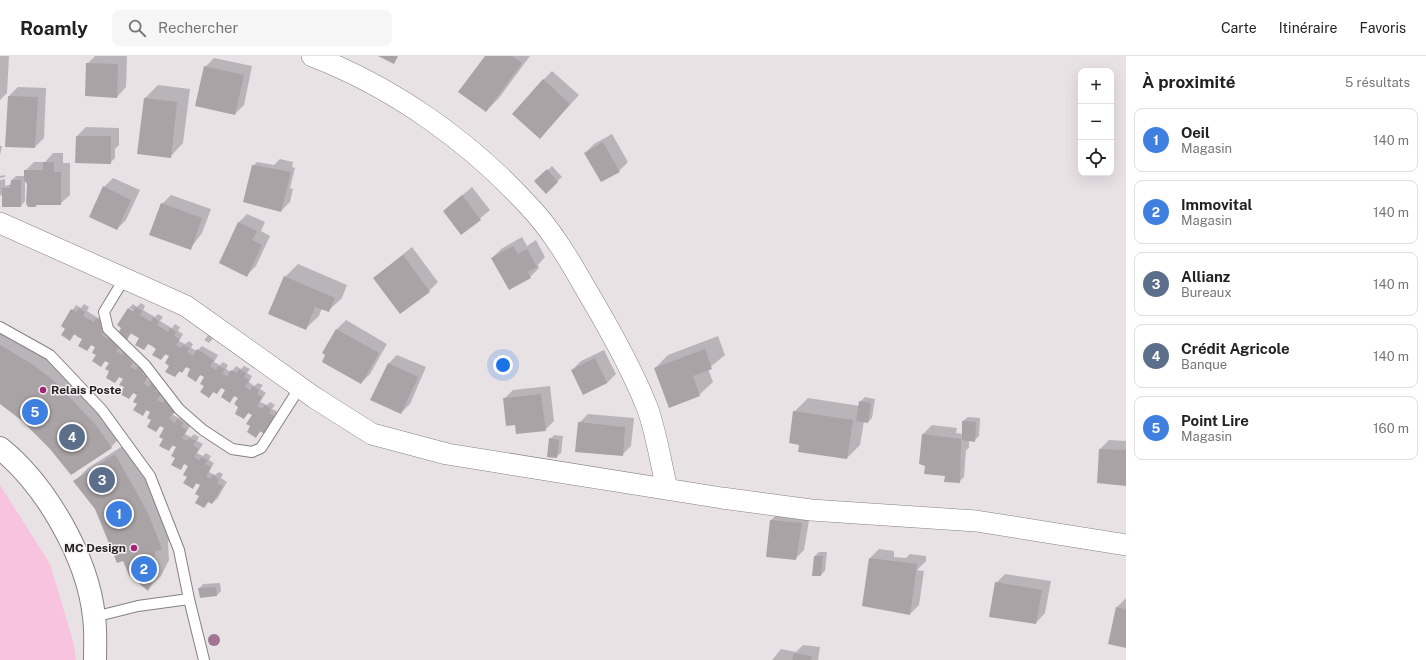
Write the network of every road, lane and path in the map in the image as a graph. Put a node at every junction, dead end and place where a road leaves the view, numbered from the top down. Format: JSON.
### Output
{"nodes":[{"id":1,"x":312,"y":56,"type":"edge"},
{"id":2,"x":0,"y":223,"type":"edge"},
{"id":3,"x":124,"y":279,"type":"junction"},
{"id":4,"x":0,"y":327,"type":"edge"},
{"id":5,"x":300,"y":387,"type":"junction"},
{"id":6,"x":0,"y":448,"type":"edge"},
{"id":7,"x":667,"y":490,"type":"junction"},
{"id":8,"x":1126,"y":545,"type":"edge"},
{"id":9,"x":189,"y":599,"type":"junction"},
{"id":10,"x":94,"y":617,"type":"junction"},
{"id":11,"x":95,"y":660,"type":"edge"},
{"id":12,"x":204,"y":660,"type":"edge"}],
"edges":[{"from":1,"to":7,"type":"street"},
{"from":2,"to":3,"type":"street"},
{"from":3,"to":5,"type":"street"},
{"from":3,"to":5,"type":"lane"},
{"from":4,"to":9,"type":"lane"},
{"from":5,"to":7,"type":"street"},
{"from":6,"to":10,"type":"street"},
{"from":7,"to":8,"type":"street"},
{"from":9,"to":10,"type":"lane"},
{"from":9,"to":12,"type":"lane"},
{"from":10,"to":11,"type":"street"}]}
